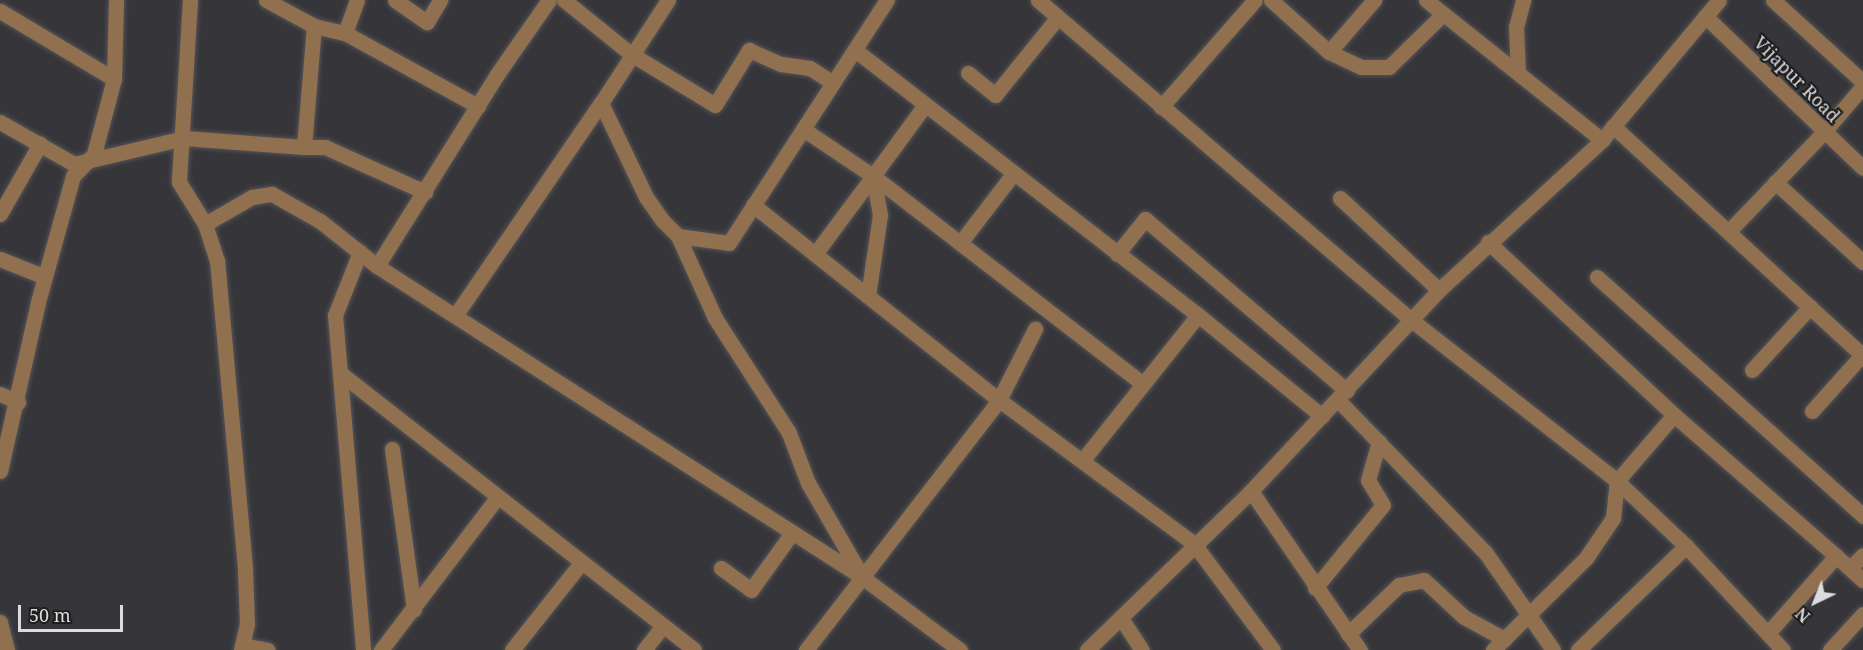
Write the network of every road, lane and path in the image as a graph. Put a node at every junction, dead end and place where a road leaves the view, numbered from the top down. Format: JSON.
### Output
{"nodes":[{"id":1,"x":116,"y":0,"type":"edge"},
{"id":2,"x":190,"y":0,"type":"edge"},
{"id":3,"x":266,"y":0,"type":"edge"},
{"id":4,"x":357,"y":0,"type":"edge"},
{"id":5,"x":394,"y":0,"type":"edge"},
{"id":6,"x":440,"y":0,"type":"edge"},
{"id":7,"x":549,"y":0,"type":"edge"},
{"id":8,"x":564,"y":0,"type":"edge"},
{"id":9,"x":668,"y":0,"type":"edge"},
{"id":10,"x":887,"y":0,"type":"edge"},
{"id":11,"x":1038,"y":0,"type":"edge"},
{"id":12,"x":1255,"y":0,"type":"edge"},
{"id":13,"x":1271,"y":0,"type":"edge"},
{"id":14,"x":1374,"y":0,"type":"edge"},
{"id":15,"x":1426,"y":0,"type":"edge"},
{"id":16,"x":1523,"y":0,"type":"edge"},
{"id":17,"x":1719,"y":0,"type":"edge"},
{"id":18,"x":1773,"y":0,"type":"edge"},
{"id":19,"x":1242,"y":8,"type":"edge"},
{"id":20,"x":0,"y":11,"type":"edge"},
{"id":21,"x":1443,"y":14,"type":"junction"},
{"id":22,"x":1705,"y":16,"type":"junction"},
{"id":23,"x":1058,"y":17,"type":"junction"},
{"id":24,"x":314,"y":26,"type":"junction"},
{"id":25,"x":345,"y":33,"type":"junction"},
{"id":26,"x":855,"y":50,"type":"junction"},
{"id":27,"x":1329,"y":52,"type":"junction"},
{"id":28,"x":631,"y":54,"type":"junction"},
{"id":29,"x":968,"y":73,"type":"dead end"},
{"id":30,"x":1518,"y":73,"type":"junction"},
{"id":31,"x":114,"y":80,"type":"junction"},
{"id":32,"x":833,"y":83,"type":"junction"},
{"id":33,"x":1863,"y":84,"type":"edge"},
{"id":34,"x":601,"y":103,"type":"junction"},
{"id":35,"x":925,"y":105,"type":"junction"},
{"id":36,"x":478,"y":106,"type":"junction"},
{"id":37,"x":1161,"y":107,"type":"junction"},
{"id":38,"x":0,"y":122,"type":"edge"},
{"id":39,"x":1613,"y":126,"type":"junction"},
{"id":40,"x":803,"y":129,"type":"junction"},
{"id":41,"x":1823,"y":133,"type":"junction"},
{"id":42,"x":184,"y":138,"type":"junction"},
{"id":43,"x":1602,"y":140,"type":"junction"},
{"id":44,"x":40,"y":144,"type":"junction"},
{"id":45,"x":304,"y":147,"type":"junction"},
{"id":46,"x":86,"y":163,"type":"junction"},
{"id":47,"x":1863,"y":168,"type":"edge"},
{"id":48,"x":1013,"y":174,"type":"junction"},
{"id":49,"x":873,"y":176,"type":"junction"},
{"id":50,"x":1775,"y":182,"type":"junction"},
{"id":51,"x":425,"y":192,"type":"junction"},
{"id":52,"x":1340,"y":198,"type":"dead end"},
{"id":53,"x":753,"y":205,"type":"junction"},
{"id":54,"x":0,"y":214,"type":"edge"},
{"id":55,"x":205,"y":224,"type":"junction"},
{"id":56,"x":1729,"y":231,"type":"junction"},
{"id":57,"x":678,"y":236,"type":"junction"},
{"id":58,"x":1488,"y":242,"type":"junction"},
{"id":59,"x":960,"y":243,"type":"junction"},
{"id":60,"x":360,"y":252,"type":"junction"},
{"id":61,"x":815,"y":254,"type":"junction"},
{"id":62,"x":1117,"y":254,"type":"junction"},
{"id":63,"x":0,"y":259,"type":"edge"},
{"id":64,"x":1863,"y":262,"type":"edge"},
{"id":65,"x":377,"y":266,"type":"junction"},
{"id":66,"x":45,"y":277,"type":"junction"},
{"id":67,"x":1597,"y":277,"type":"dead end"},
{"id":68,"x":1439,"y":290,"type":"junction"},
{"id":69,"x":868,"y":296,"type":"junction"},
{"id":70,"x":1810,"y":307,"type":"junction"},
{"id":71,"x":457,"y":313,"type":"junction"},
{"id":72,"x":1198,"y":315,"type":"junction"},
{"id":73,"x":1410,"y":319,"type":"junction"},
{"id":74,"x":1035,"y":329,"type":"dead end"},
{"id":75,"x":1863,"y":356,"type":"edge"},
{"id":76,"x":1752,"y":370,"type":"dead end"},
{"id":77,"x":340,"y":373,"type":"junction"},
{"id":78,"x":1143,"y":384,"type":"junction"},
{"id":79,"x":0,"y":394,"type":"edge"},
{"id":80,"x":1342,"y":396,"type":"junction"},
{"id":81,"x":999,"y":400,"type":"junction"},
{"id":82,"x":18,"y":402,"type":"junction"},
{"id":83,"x":1812,"y":411,"type":"dead end"},
{"id":84,"x":1674,"y":415,"type":"junction"},
{"id":85,"x":1322,"y":416,"type":"junction"},
{"id":86,"x":1378,"y":442,"type":"junction"},
{"id":87,"x":392,"y":449,"type":"dead end"},
{"id":88,"x":1082,"y":461,"type":"junction"},
{"id":89,"x":0,"y":471,"type":"edge"},
{"id":90,"x":1617,"y":481,"type":"junction"},
{"id":91,"x":1251,"y":491,"type":"junction"},
{"id":92,"x":497,"y":498,"type":"junction"},
{"id":93,"x":1863,"y":516,"type":"edge"},
{"id":94,"x":792,"y":533,"type":"junction"},
{"id":95,"x":1194,"y":544,"type":"junction"},
{"id":96,"x":1686,"y":546,"type":"junction"},
{"id":97,"x":1863,"y":555,"type":"edge"},
{"id":98,"x":1836,"y":556,"type":"junction"},
{"id":99,"x":581,"y":563,"type":"junction"},
{"id":100,"x":721,"y":568,"type":"dead end"},
{"id":101,"x":1850,"y":568,"type":"junction"},
{"id":102,"x":862,"y":576,"type":"junction"},
{"id":103,"x":1863,"y":580,"type":"edge"},
{"id":104,"x":1316,"y":588,"type":"junction"},
{"id":105,"x":414,"y":609,"type":"junction"},
{"id":106,"x":1863,"y":614,"type":"edge"},
{"id":107,"x":1526,"y":617,"type":"junction"},
{"id":108,"x":1121,"y":618,"type":"junction"},
{"id":109,"x":0,"y":622,"type":"edge"},
{"id":110,"x":663,"y":626,"type":"junction"},
{"id":111,"x":1768,"y":633,"type":"junction"},
{"id":112,"x":1348,"y":634,"type":"junction"},
{"id":113,"x":1504,"y":639,"type":"junction"},
{"id":114,"x":241,"y":647,"type":"edge"},
{"id":115,"x":7,"y":650,"type":"edge"},
{"id":116,"x":268,"y":650,"type":"edge"},
{"id":117,"x":363,"y":650,"type":"edge"},
{"id":118,"x":381,"y":650,"type":"edge"},
{"id":119,"x":512,"y":650,"type":"edge"},
{"id":120,"x":644,"y":650,"type":"edge"},
{"id":121,"x":694,"y":650,"type":"edge"},
{"id":122,"x":806,"y":650,"type":"edge"},
{"id":123,"x":960,"y":650,"type":"edge"},
{"id":124,"x":1087,"y":650,"type":"edge"},
{"id":125,"x":1142,"y":650,"type":"edge"},
{"id":126,"x":1273,"y":650,"type":"edge"},
{"id":127,"x":1360,"y":650,"type":"edge"},
{"id":128,"x":1492,"y":650,"type":"edge"},
{"id":129,"x":1553,"y":650,"type":"edge"},
{"id":130,"x":1578,"y":650,"type":"edge"},
{"id":131,"x":1783,"y":650,"type":"edge"},
{"id":132,"x":1830,"y":650,"type":"edge"}],
"edges":[{"from":1,"to":31,"type":"street"},
{"from":2,"to":42,"type":"street"},
{"from":3,"to":24,"type":"street"},
{"from":4,"to":25,"type":"street"},
{"from":5,"to":6,"type":"street"},
{"from":7,"to":36,"type":"street"},
{"from":8,"to":28,"type":"street"},
{"from":9,"to":28,"type":"street"},
{"from":10,"to":26,"type":"street"},
{"from":11,"to":23,"type":"street"},
{"from":12,"to":19,"type":"street"},
{"from":13,"to":27,"type":"street"},
{"from":14,"to":27,"type":"street"},
{"from":15,"to":21,"type":"street"},
{"from":16,"to":30,"type":"street"},
{"from":17,"to":22,"type":"street"},
{"from":18,"to":33,"type":"street"},
{"from":19,"to":37,"type":"street"},
{"from":20,"to":31,"type":"street"},
{"from":21,"to":27,"type":"street"},
{"from":21,"to":30,"type":"street"},
{"from":22,"to":39,"type":"street"},
{"from":22,"to":41,"type":"street","name":"Vijapur Road"},
{"from":23,"to":29,"type":"street"},
{"from":23,"to":37,"type":"street"},
{"from":24,"to":25,"type":"street"},
{"from":24,"to":45,"type":"street"},
{"from":25,"to":36,"type":"street"},
{"from":26,"to":32,"type":"street"},
{"from":26,"to":35,"type":"street"},
{"from":28,"to":32,"type":"street"},
{"from":28,"to":34,"type":"street"},
{"from":30,"to":43,"type":"street"},
{"from":31,"to":46,"type":"street"},
{"from":32,"to":40,"type":"street"},
{"from":33,"to":41,"type":"street"},
{"from":34,"to":57,"type":"street"},
{"from":34,"to":71,"type":"street"},
{"from":35,"to":48,"type":"street"},
{"from":35,"to":49,"type":"street"},
{"from":36,"to":51,"type":"street"},
{"from":37,"to":73,"type":"street"},
{"from":38,"to":44,"type":"street"},
{"from":39,"to":43,"type":"street"},
{"from":39,"to":56,"type":"street"},
{"from":40,"to":49,"type":"street"},
{"from":40,"to":53,"type":"street"},
{"from":41,"to":47,"type":"street","name":"Vijapur Road"},
{"from":41,"to":50,"type":"street"},
{"from":42,"to":45,"type":"street"},
{"from":42,"to":46,"type":"street"},
{"from":42,"to":55,"type":"street"},
{"from":43,"to":58,"type":"street"},
{"from":44,"to":46,"type":"street"},
{"from":44,"to":54,"type":"street"},
{"from":45,"to":51,"type":"street"},
{"from":46,"to":66,"type":"street"},
{"from":48,"to":59,"type":"street"},
{"from":48,"to":62,"type":"street"},
{"from":49,"to":59,"type":"street"},
{"from":49,"to":61,"type":"street"},
{"from":49,"to":69,"type":"street"},
{"from":50,"to":56,"type":"street"},
{"from":50,"to":64,"type":"street"},
{"from":51,"to":65,"type":"street"},
{"from":52,"to":68,"type":"street"},
{"from":53,"to":57,"type":"street"},
{"from":53,"to":61,"type":"street"},
{"from":55,"to":60,"type":"street"},
{"from":55,"to":114,"type":"street"},
{"from":56,"to":70,"type":"street"},
{"from":57,"to":102,"type":"street"},
{"from":58,"to":68,"type":"street"},
{"from":58,"to":84,"type":"street"},
{"from":59,"to":78,"type":"street"},
{"from":60,"to":65,"type":"street"},
{"from":60,"to":77,"type":"street"},
{"from":61,"to":69,"type":"street"},
{"from":62,"to":72,"type":"street"},
{"from":62,"to":80,"type":"street"},
{"from":63,"to":66,"type":"street"},
{"from":65,"to":71,"type":"street"},
{"from":66,"to":82,"type":"street"},
{"from":67,"to":93,"type":"street"},
{"from":68,"to":73,"type":"street"},
{"from":69,"to":81,"type":"street"},
{"from":70,"to":75,"type":"street"},
{"from":70,"to":76,"type":"street"},
{"from":71,"to":94,"type":"street"},
{"from":72,"to":78,"type":"street"},
{"from":72,"to":85,"type":"street"},
{"from":73,"to":80,"type":"street"},
{"from":73,"to":90,"type":"street"},
{"from":74,"to":81,"type":"street"},
{"from":75,"to":83,"type":"street"},
{"from":77,"to":92,"type":"street"},
{"from":77,"to":117,"type":"street"},
{"from":78,"to":88,"type":"street"},
{"from":79,"to":82,"type":"street"},
{"from":80,"to":85,"type":"street"},
{"from":80,"to":86,"type":"street"},
{"from":81,"to":88,"type":"street"},
{"from":81,"to":102,"type":"street"},
{"from":82,"to":89,"type":"street"},
{"from":84,"to":90,"type":"street"},
{"from":84,"to":98,"type":"street"},
{"from":85,"to":91,"type":"street"},
{"from":86,"to":104,"type":"street"},
{"from":86,"to":107,"type":"street"},
{"from":87,"to":105,"type":"street"},
{"from":88,"to":95,"type":"street"},
{"from":90,"to":96,"type":"street"},
{"from":90,"to":107,"type":"street"},
{"from":91,"to":95,"type":"street"},
{"from":91,"to":104,"type":"street"},
{"from":92,"to":99,"type":"street"},
{"from":92,"to":105,"type":"street"},
{"from":94,"to":100,"type":"street"},
{"from":94,"to":102,"type":"street"},
{"from":95,"to":108,"type":"street"},
{"from":95,"to":126,"type":"street"},
{"from":96,"to":111,"type":"street"},
{"from":96,"to":130,"type":"street"},
{"from":97,"to":101,"type":"street"},
{"from":98,"to":101,"type":"street"},
{"from":98,"to":111,"type":"street"},
{"from":99,"to":110,"type":"street"},
{"from":99,"to":119,"type":"street"},
{"from":101,"to":103,"type":"street"},
{"from":102,"to":122,"type":"street"},
{"from":102,"to":123,"type":"street"},
{"from":104,"to":112,"type":"street"},
{"from":105,"to":118,"type":"street"},
{"from":106,"to":132,"type":"street"},
{"from":107,"to":113,"type":"street"},
{"from":107,"to":129,"type":"street"},
{"from":108,"to":124,"type":"street"},
{"from":108,"to":125,"type":"street"},
{"from":109,"to":115,"type":"street"},
{"from":110,"to":120,"type":"street"},
{"from":110,"to":121,"type":"street"},
{"from":111,"to":131,"type":"street"},
{"from":112,"to":113,"type":"street"},
{"from":112,"to":127,"type":"street"},
{"from":113,"to":128,"type":"street"},
{"from":114,"to":116,"type":"street"}]}
